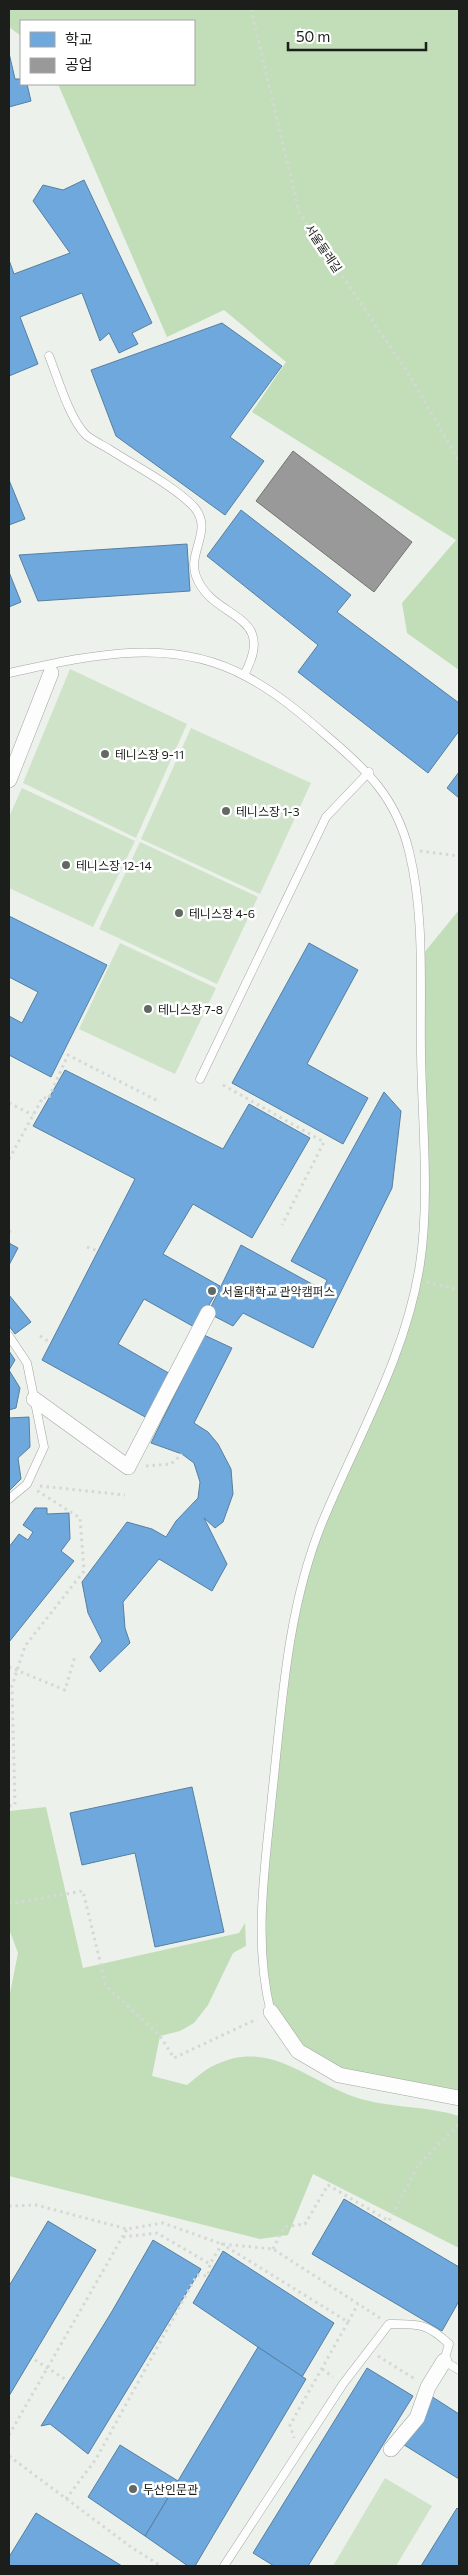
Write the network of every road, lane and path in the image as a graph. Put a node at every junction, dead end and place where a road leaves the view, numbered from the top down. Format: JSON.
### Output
{"nodes":[{"id":1,"x":251,"y":9,"type":"edge"},
{"id":2,"x":49,"y":356,"type":"dead end"},
{"id":3,"x":459,"y":461,"type":"edge"},
{"id":4,"x":9,"y":673,"type":"edge"},
{"id":5,"x":51,"y":673,"type":"dead end"},
{"id":6,"x":244,"y":675,"type":"junction"},
{"id":7,"x":369,"y":772,"type":"junction"},
{"id":8,"x":9,"y":780,"type":"edge"},
{"id":9,"x":409,"y":849,"type":"junction"},
{"id":10,"x":459,"y":856,"type":"edge"},
{"id":11,"x":200,"y":1079,"type":"dead end"},
{"id":12,"x":223,"y":1085,"type":"dead end"},
{"id":13,"x":160,"y":1102,"type":"dead end"},
{"id":14,"x":9,"y":1103,"type":"edge"},
{"id":15,"x":33,"y":1115,"type":"junction"},
{"id":16,"x":9,"y":1159,"type":"edge"},
{"id":17,"x":282,"y":1225,"type":"dead end"},
{"id":18,"x":87,"y":1247,"type":"dead end"},
{"id":19,"x":98,"y":1251,"type":"dead end"},
{"id":20,"x":417,"y":1279,"type":"junction"},
{"id":21,"x":459,"y":1290,"type":"edge"},
{"id":22,"x":208,"y":1313,"type":"dead end"},
{"id":23,"x":9,"y":1336,"type":"edge"},
{"id":24,"x":40,"y":1336,"type":"dead end"},
{"id":25,"x":51,"y":1343,"type":"dead end"},
{"id":26,"x":34,"y":1399,"type":"junction"},
{"id":27,"x":182,"y":1454,"type":"dead end"},
{"id":28,"x":128,"y":1467,"type":"junction"},
{"id":29,"x":27,"y":1484,"type":"junction"},
{"id":30,"x":125,"y":1495,"type":"dead end"},
{"id":31,"x":9,"y":1499,"type":"edge"},
{"id":32,"x":75,"y":1656,"type":"dead end"},
{"id":33,"x":9,"y":1667,"type":"edge"},
{"id":34,"x":17,"y":1670,"type":"junction"},
{"id":35,"x":9,"y":1806,"type":"edge"},
{"id":36,"x":9,"y":1904,"type":"edge"},
{"id":37,"x":270,"y":2012,"type":"junction"},
{"id":38,"x":459,"y":2098,"type":"edge"},
{"id":39,"x":459,"y":2124,"type":"edge"},
{"id":40,"x":9,"y":2206,"type":"edge"},
{"id":41,"x":127,"y":2229,"type":"junction"},
{"id":42,"x":123,"y":2237,"type":"junction"},
{"id":43,"x":222,"y":2244,"type":"junction"},
{"id":44,"x":274,"y":2249,"type":"junction"},
{"id":45,"x":210,"y":2264,"type":"junction"},
{"id":46,"x":358,"y":2304,"type":"junction"},
{"id":47,"x":348,"y":2322,"type":"junction"},
{"id":48,"x":389,"y":2324,"type":"junction"},
{"id":49,"x":369,"y":2350,"type":"junction"},
{"id":50,"x":35,"y":2360,"type":"dead end"},
{"id":51,"x":444,"y":2360,"type":"junction"},
{"id":52,"x":459,"y":2370,"type":"edge"},
{"id":53,"x":68,"y":2381,"type":"dead end"},
{"id":54,"x":428,"y":2387,"type":"junction"},
{"id":55,"x":290,"y":2425,"type":"dead end"},
{"id":56,"x":9,"y":2435,"type":"edge"},
{"id":57,"x":391,"y":2449,"type":"dead end"},
{"id":58,"x":9,"y":2456,"type":"edge"},
{"id":59,"x":66,"y":2498,"type":"junction"},
{"id":60,"x":161,"y":2566,"type":"edge"},
{"id":61,"x":224,"y":2566,"type":"edge"}],
"edges":[{"from":1,"to":3,"type":"path","name":"서울둘레길"},
{"from":2,"to":6,"type":"lane"},
{"from":4,"to":6,"type":"lane"},
{"from":5,"to":8,"type":"street"},
{"from":6,"to":7,"type":"lane"},
{"from":7,"to":9,"type":"lane"},
{"from":7,"to":11,"type":"lane"},
{"from":9,"to":10,"type":"path"},
{"from":9,"to":20,"type":"lane"},
{"from":12,"to":17,"type":"path"},
{"from":13,"to":15,"type":"path"},
{"from":14,"to":15,"type":"path"},
{"from":15,"to":16,"type":"path"},
{"from":18,"to":19,"type":"path"},
{"from":20,"to":21,"type":"path"},
{"from":20,"to":37,"type":"lane"},
{"from":22,"to":28,"type":"street"},
{"from":23,"to":26,"type":"lane"},
{"from":24,"to":25,"type":"path"},
{"from":26,"to":28,"type":"street"},
{"from":26,"to":29,"type":"lane"},
{"from":27,"to":28,"type":"path"},
{"from":29,"to":30,"type":"path"},
{"from":29,"to":31,"type":"lane"},
{"from":29,"to":34,"type":"path"},
{"from":32,"to":34,"type":"path"},
{"from":33,"to":34,"type":"path"},
{"from":34,"to":35,"type":"path"},
{"from":36,"to":37,"type":"path"},
{"from":37,"to":38,"type":"lane"},
{"from":39,"to":44,"type":"path"},
{"from":40,"to":41,"type":"path"},
{"from":41,"to":42,"type":"path"},
{"from":41,"to":43,"type":"path"},
{"from":42,"to":45,"type":"path"},
{"from":42,"to":56,"type":"path"},
{"from":43,"to":44,"type":"path"},
{"from":43,"to":45,"type":"path"},
{"from":43,"to":47,"type":"path"},
{"from":44,"to":46,"type":"path"},
{"from":45,"to":59,"type":"path"},
{"from":46,"to":47,"type":"path"},
{"from":46,"to":48,"type":"path"},
{"from":47,"to":55,"type":"path"},
{"from":48,"to":49,"type":"lane"},
{"from":48,"to":51,"type":"lane"},
{"from":49,"to":54,"type":"path"},
{"from":49,"to":61,"type":"lane"},
{"from":50,"to":53,"type":"path","bridge":true},
{"from":51,"to":52,"type":"lane"},
{"from":51,"to":54,"type":"street"},
{"from":54,"to":57,"type":"street"},
{"from":58,"to":59,"type":"path"},
{"from":59,"to":60,"type":"path"}]}
